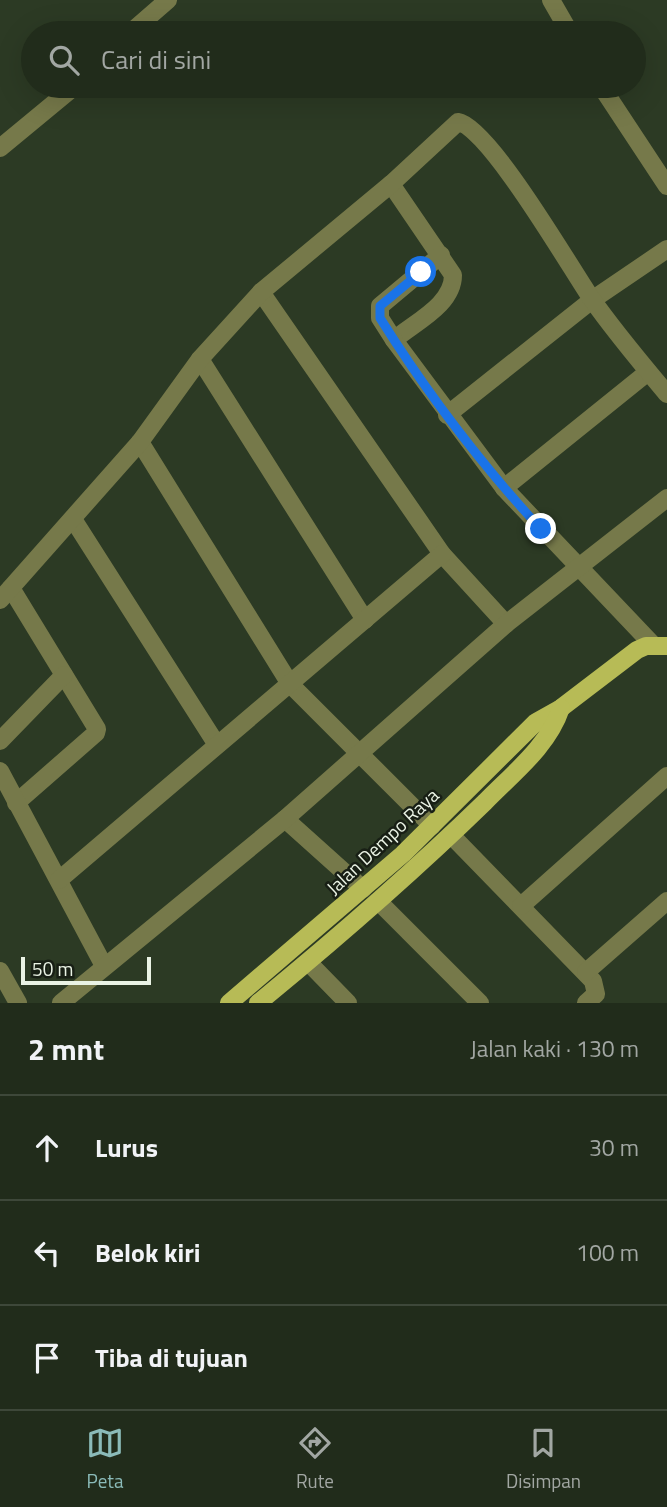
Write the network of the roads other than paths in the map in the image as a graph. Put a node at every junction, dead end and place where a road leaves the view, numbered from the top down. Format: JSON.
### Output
{"nodes":[{"id":1,"x":168,"y":0,"type":"edge"},
{"id":2,"x":551,"y":0,"type":"edge"},
{"id":3,"x":144,"y":21,"type":"edge"},
{"id":4,"x":562,"y":21,"type":"edge"},
{"id":5,"x":60,"y":98,"type":"edge"},
{"id":6,"x":609,"y":98,"type":"edge"},
{"id":7,"x":0,"y":148,"type":"edge"},
{"id":8,"x":391,"y":184,"type":"junction"},
{"id":9,"x":667,"y":186,"type":"edge"},
{"id":10,"x":667,"y":249,"type":"edge"},
{"id":11,"x":441,"y":255,"type":"junction"},
{"id":12,"x":261,"y":292,"type":"junction"},
{"id":13,"x":592,"y":300,"type":"junction"},
{"id":14,"x":394,"y":340,"type":"junction"},
{"id":15,"x":200,"y":359,"type":"junction"},
{"id":16,"x":648,"y":372,"type":"junction"},
{"id":17,"x":667,"y":394,"type":"edge"},
{"id":18,"x":447,"y":415,"type":"junction"},
{"id":19,"x":140,"y":442,"type":"junction"},
{"id":20,"x":504,"y":488,"type":"junction"},
{"id":21,"x":667,"y":498,"type":"edge"},
{"id":22,"x":74,"y":519,"type":"junction"},
{"id":23,"x":442,"y":554,"type":"junction"},
{"id":24,"x":578,"y":569,"type":"junction"},
{"id":25,"x":5,"y":594,"type":"edge"},
{"id":26,"x":365,"y":620,"type":"junction"},
{"id":27,"x":506,"y":624,"type":"junction"},
{"id":28,"x":661,"y":646,"type":"edge"},
{"id":29,"x":64,"y":675,"type":"junction"},
{"id":30,"x":290,"y":684,"type":"junction"},
{"id":31,"x":561,"y":708,"type":"junction"},
{"id":32,"x":0,"y":741,"type":"edge"},
{"id":33,"x":217,"y":746,"type":"junction"},
{"id":34,"x":357,"y":753,"type":"junction"},
{"id":35,"x":0,"y":771,"type":"edge"},
{"id":36,"x":667,"y":776,"type":"edge"},
{"id":37,"x":16,"y":803,"type":"junction"},
{"id":38,"x":285,"y":818,"type":"junction"},
{"id":39,"x":432,"y":826,"type":"junction"},
{"id":40,"x":451,"y":835,"type":"junction"},
{"id":41,"x":409,"y":860,"type":"junction"},
{"id":42,"x":59,"y":880,"type":"junction"},
{"id":43,"x":363,"y":889,"type":"junction"},
{"id":44,"x":378,"y":901,"type":"junction"},
{"id":45,"x":667,"y":901,"type":"edge"},
{"id":46,"x":521,"y":906,"type":"junction"},
{"id":47,"x":307,"y":962,"type":"junction"},
{"id":48,"x":104,"y":966,"type":"junction"},
{"id":49,"x":0,"y":971,"type":"edge"},
{"id":50,"x":586,"y":972,"type":"junction"},
{"id":51,"x":18,"y":1003,"type":"edge"},
{"id":52,"x":61,"y":1003,"type":"edge"},
{"id":53,"x":229,"y":1003,"type":"edge"},
{"id":54,"x":258,"y":1003,"type":"edge"},
{"id":55,"x":348,"y":1003,"type":"edge"},
{"id":56,"x":480,"y":1003,"type":"edge"},
{"id":57,"x":586,"y":1003,"type":"edge"}],
"edges":[{"from":1,"to":3,"type":"street"},
{"from":2,"to":4,"type":"street"},
{"from":5,"to":7,"type":"street"},
{"from":6,"to":9,"type":"street"},
{"from":8,"to":11,"type":"street"},
{"from":8,"to":12,"type":"street"},
{"from":8,"to":13,"type":"street"},
{"from":10,"to":13,"type":"street"},
{"from":11,"to":14,"type":"street"},
{"from":11,"to":14,"type":"street"},
{"from":12,"to":15,"type":"street"},
{"from":12,"to":23,"type":"street"},
{"from":13,"to":16,"type":"street"},
{"from":13,"to":18,"type":"street"},
{"from":14,"to":18,"type":"street"},
{"from":15,"to":19,"type":"street"},
{"from":15,"to":26,"type":"street"},
{"from":16,"to":17,"type":"street"},
{"from":16,"to":20,"type":"street"},
{"from":18,"to":20,"type":"street"},
{"from":19,"to":22,"type":"street"},
{"from":19,"to":30,"type":"street"},
{"from":20,"to":24,"type":"street"},
{"from":21,"to":24,"type":"street"},
{"from":22,"to":25,"type":"street"},
{"from":22,"to":33,"type":"street"},
{"from":23,"to":26,"type":"street"},
{"from":23,"to":27,"type":"street"},
{"from":24,"to":27,"type":"street"},
{"from":24,"to":28,"type":"street"},
{"from":25,"to":29,"type":"street"},
{"from":26,"to":30,"type":"street"},
{"from":27,"to":34,"type":"street"},
{"from":28,"to":31,"type":"main road","name":"Jalan Dempo Raya"},
{"from":29,"to":32,"type":"street"},
{"from":29,"to":37,"type":"street"},
{"from":30,"to":33,"type":"street"},
{"from":30,"to":34,"type":"street"},
{"from":31,"to":39,"type":"main road","name":"Jalan Dempo Raya"},
{"from":31,"to":40,"type":"main road","name":"Jalan Dempo Raya"},
{"from":33,"to":42,"type":"street"},
{"from":34,"to":38,"type":"street"},
{"from":34,"to":39,"type":"street"},
{"from":35,"to":37,"type":"street"},
{"from":36,"to":46,"type":"street"},
{"from":37,"to":42,"type":"street"},
{"from":38,"to":43,"type":"street"},
{"from":38,"to":48,"type":"street"},
{"from":39,"to":41,"type":"main road","name":"Jalan Dempo Raya"},
{"from":40,"to":41,"type":"main road","name":"Jalan Dempo Raya"},
{"from":40,"to":46,"type":"street"},
{"from":41,"to":43,"type":"main road","name":"Jalan Dempo Raya"},
{"from":41,"to":44,"type":"main road","name":"Jalan Dempo Raya"},
{"from":42,"to":48,"type":"street"},
{"from":43,"to":53,"type":"main road","name":"Jalan Dempo Raya"},
{"from":44,"to":47,"type":"main road","name":"Jalan Dempo Raya"},
{"from":44,"to":56,"type":"street"},
{"from":45,"to":50,"type":"street"},
{"from":46,"to":50,"type":"street"},
{"from":47,"to":54,"type":"main road","name":"Jalan Dempo Raya"},
{"from":47,"to":55,"type":"street"},
{"from":48,"to":52,"type":"street"},
{"from":49,"to":51,"type":"street"},
{"from":50,"to":57,"type":"street"}]}
